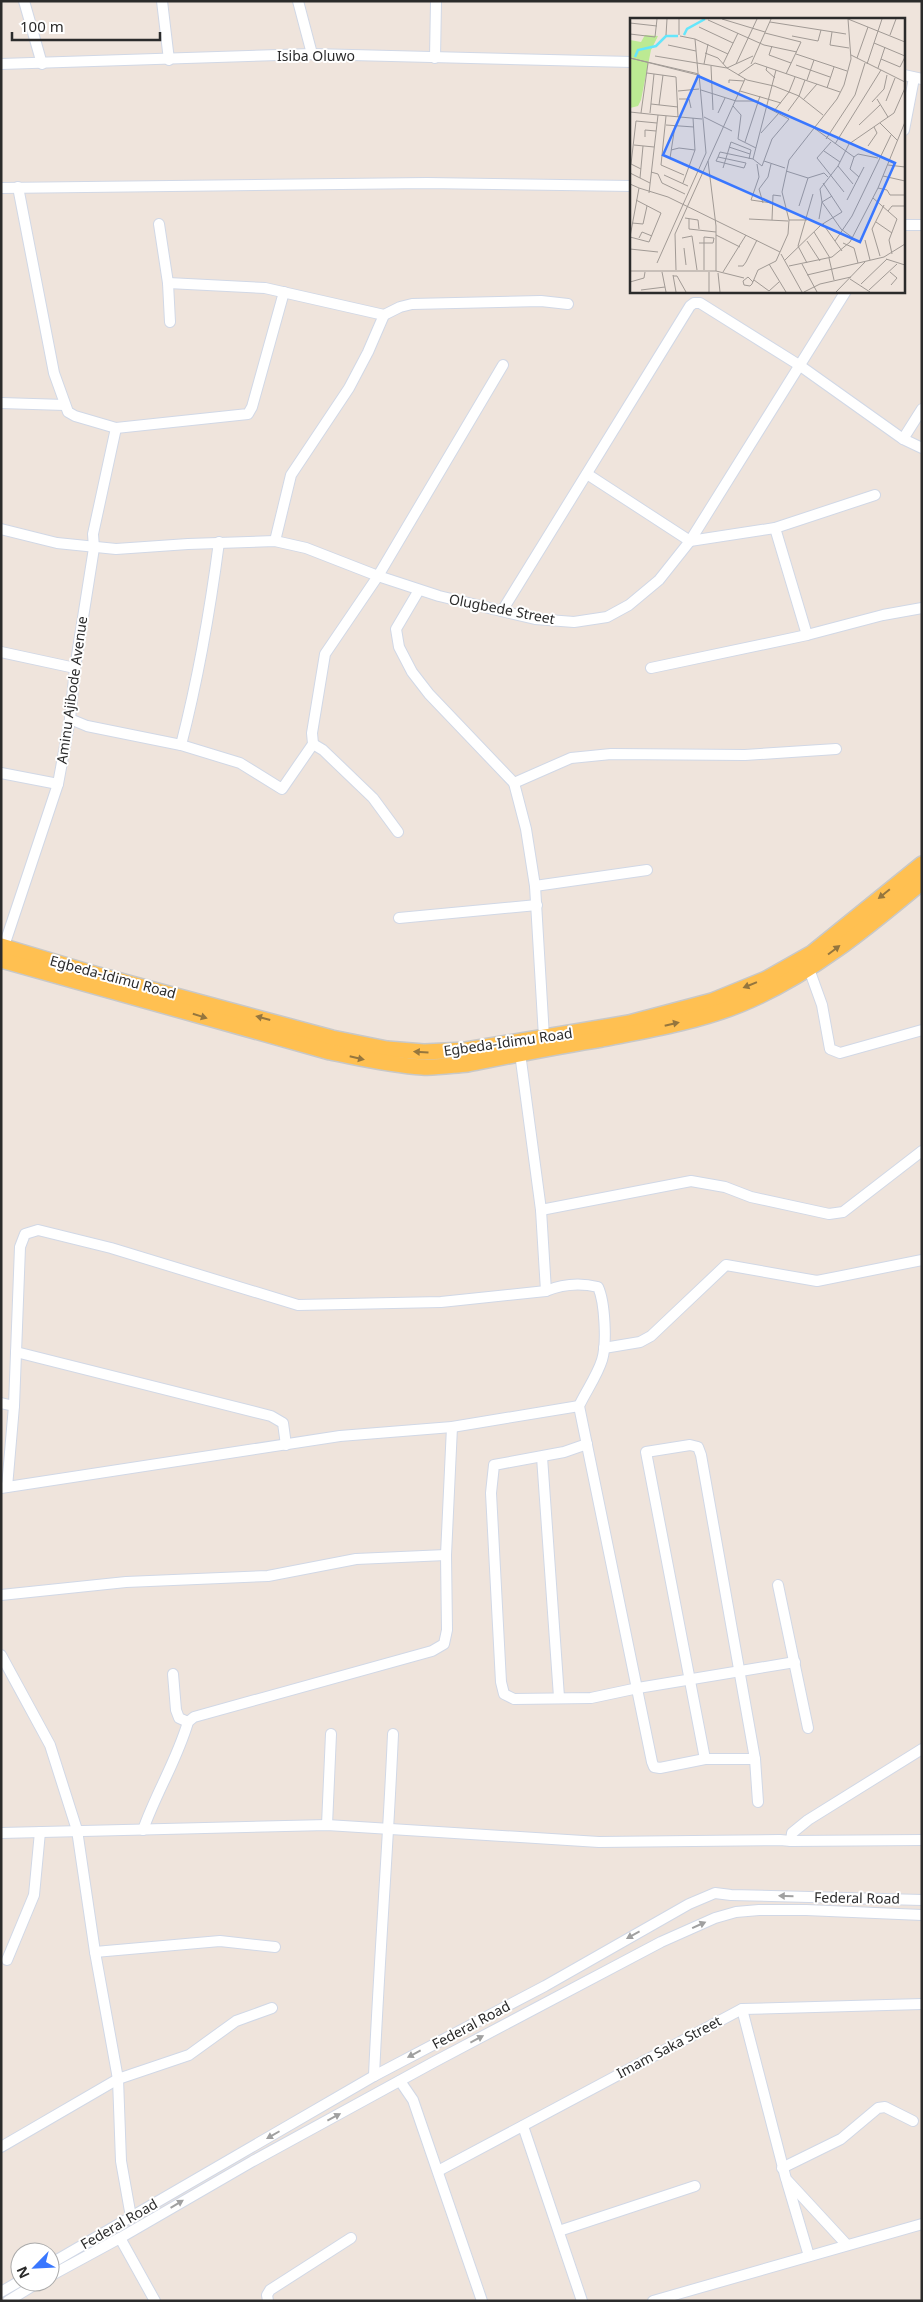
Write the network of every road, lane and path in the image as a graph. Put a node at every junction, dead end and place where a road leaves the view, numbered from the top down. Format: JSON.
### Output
{"nodes":[{"id":1,"x":24,"y":1,"type":"edge"},
{"id":2,"x":162,"y":1,"type":"edge"},
{"id":3,"x":298,"y":1,"type":"edge"},
{"id":4,"x":436,"y":1,"type":"edge"},
{"id":5,"x":312,"y":54,"type":"junction"},
{"id":6,"x":435,"y":58,"type":"junction"},
{"id":7,"x":169,"y":60,"type":"junction"},
{"id":8,"x":630,"y":62,"type":"edge"},
{"id":9,"x":1,"y":64,"type":"edge"},
{"id":10,"x":42,"y":64,"type":"junction"},
{"id":11,"x":913,"y":77,"type":"edge"},
{"id":12,"x":906,"y":118,"type":"edge"},
{"id":13,"x":630,"y":186,"type":"edge"},
{"id":14,"x":18,"y":187,"type":"junction"},
{"id":15,"x":1,"y":188,"type":"edge"},
{"id":16,"x":158,"y":224,"type":"dead end"},
{"id":17,"x":922,"y":225,"type":"edge"},
{"id":18,"x":906,"y":226,"type":"edge"},
{"id":19,"x":168,"y":283,"type":"junction"},
{"id":20,"x":284,"y":292,"type":"junction"},
{"id":21,"x":845,"y":292,"type":"edge"},
{"id":22,"x":568,"y":304,"type":"dead end"},
{"id":23,"x":384,"y":315,"type":"junction"},
{"id":24,"x":170,"y":322,"type":"dead end"},
{"id":25,"x":503,"y":365,"type":"dead end"},
{"id":26,"x":799,"y":365,"type":"junction"},
{"id":27,"x":1,"y":403,"type":"edge"},
{"id":28,"x":65,"y":405,"type":"junction"},
{"id":29,"x":922,"y":409,"type":"edge"},
{"id":30,"x":116,"y":428,"type":"junction"},
{"id":31,"x":903,"y":439,"type":"junction"},
{"id":32,"x":922,"y":448,"type":"edge"},
{"id":33,"x":588,"y":474,"type":"junction"},
{"id":34,"x":876,"y":495,"type":"dead end"},
{"id":35,"x":775,"y":528,"type":"junction"},
{"id":36,"x":1,"y":529,"type":"edge"},
{"id":37,"x":275,"y":541,"type":"junction"},
{"id":38,"x":690,"y":541,"type":"junction"},
{"id":39,"x":220,"y":542,"type":"junction"},
{"id":40,"x":94,"y":548,"type":"junction"},
{"id":41,"x":378,"y":576,"type":"junction"},
{"id":42,"x":419,"y":590,"type":"junction"},
{"id":43,"x":922,"y":608,"type":"edge"},
{"id":44,"x":502,"y":611,"type":"junction"},
{"id":45,"x":807,"y":636,"type":"junction"},
{"id":46,"x":1,"y":652,"type":"edge"},
{"id":47,"x":75,"y":668,"type":"junction"},
{"id":48,"x":651,"y":668,"type":"dead end"},
{"id":49,"x":70,"y":719,"type":"junction"},
{"id":50,"x":313,"y":744,"type":"junction"},
{"id":51,"x":182,"y":746,"type":"junction"},
{"id":52,"x":836,"y":749,"type":"dead end"},
{"id":53,"x":1,"y":774,"type":"edge"},
{"id":54,"x":514,"y":782,"type":"junction"},
{"id":55,"x":58,"y":784,"type":"junction"},
{"id":56,"x":398,"y":832,"type":"dead end"},
{"id":57,"x":647,"y":870,"type":"dead end"},
{"id":58,"x":920,"y":874,"type":"edge"},
{"id":59,"x":536,"y":886,"type":"junction"},
{"id":60,"x":537,"y":904,"type":"junction"},
{"id":61,"x":399,"y":918,"type":"dead end"},
{"id":62,"x":2,"y":951,"type":"edge"},
{"id":63,"x":809,"y":969,"type":"junction"},
{"id":64,"x":922,"y":1030,"type":"edge"},
{"id":65,"x":544,"y":1037,"type":"junction"},
{"id":66,"x":520,"y":1053,"type":"junction"},
{"id":67,"x":922,"y":1151,"type":"edge"},
{"id":68,"x":541,"y":1210,"type":"junction"},
{"id":69,"x":922,"y":1260,"type":"edge"},
{"id":70,"x":546,"y":1291,"type":"junction"},
{"id":71,"x":604,"y":1348,"type":"junction"},
{"id":72,"x":16,"y":1352,"type":"junction"},
{"id":73,"x":1,"y":1403,"type":"edge"},
{"id":74,"x":14,"y":1406,"type":"junction"},
{"id":75,"x":579,"y":1406,"type":"junction"},
{"id":76,"x":452,"y":1426,"type":"junction"},
{"id":77,"x":586,"y":1444,"type":"junction"},
{"id":78,"x":286,"y":1445,"type":"junction"},
{"id":79,"x":542,"y":1457,"type":"junction"},
{"id":80,"x":4,"y":1487,"type":"edge"},
{"id":81,"x":446,"y":1555,"type":"junction"},
{"id":82,"x":778,"y":1585,"type":"dead end"},
{"id":83,"x":1,"y":1595,"type":"edge"},
{"id":84,"x":1,"y":1655,"type":"edge"},
{"id":85,"x":795,"y":1662,"type":"junction"},
{"id":86,"x":740,"y":1672,"type":"junction"},
{"id":87,"x":173,"y":1674,"type":"dead end"},
{"id":88,"x":688,"y":1680,"type":"junction"},
{"id":89,"x":638,"y":1688,"type":"junction"},
{"id":90,"x":558,"y":1696,"type":"junction"},
{"id":91,"x":188,"y":1722,"type":"junction"},
{"id":92,"x":808,"y":1728,"type":"dead end"},
{"id":93,"x":331,"y":1734,"type":"dead end"},
{"id":94,"x":394,"y":1734,"type":"dead end"},
{"id":95,"x":922,"y":1749,"type":"edge"},
{"id":96,"x":704,"y":1759,"type":"junction"},
{"id":97,"x":755,"y":1760,"type":"junction"},
{"id":98,"x":758,"y":1802,"type":"dead end"},
{"id":99,"x":328,"y":1826,"type":"junction"},
{"id":100,"x":389,"y":1828,"type":"junction"},
{"id":101,"x":77,"y":1830,"type":"junction"},
{"id":102,"x":143,"y":1830,"type":"junction"},
{"id":103,"x":40,"y":1832,"type":"junction"},
{"id":104,"x":1,"y":1833,"type":"edge"},
{"id":105,"x":922,"y":1840,"type":"edge"},
{"id":106,"x":791,"y":1841,"type":"junction"},
{"id":107,"x":922,"y":1900,"type":"edge"},
{"id":108,"x":922,"y":1916,"type":"edge"},
{"id":109,"x":275,"y":1947,"type":"dead end"},
{"id":110,"x":95,"y":1952,"type":"junction"},
{"id":111,"x":7,"y":1960,"type":"dead end"},
{"id":112,"x":580,"y":1965,"type":"junction"},
{"id":113,"x":589,"y":1981,"type":"junction"},
{"id":114,"x":922,"y":2004,"type":"edge"},
{"id":115,"x":272,"y":2008,"type":"dead end"},
{"id":116,"x":742,"y":2009,"type":"junction"},
{"id":117,"x":374,"y":2076,"type":"junction"},
{"id":118,"x":118,"y":2079,"type":"junction"},
{"id":119,"x":400,"y":2081,"type":"junction"},
{"id":120,"x":912,"y":2121,"type":"dead end"},
{"id":121,"x":523,"y":2126,"type":"junction"},
{"id":122,"x":1,"y":2147,"type":"edge"},
{"id":123,"x":782,"y":2168,"type":"junction"},
{"id":124,"x":438,"y":2171,"type":"junction"},
{"id":125,"x":786,"y":2178,"type":"junction"},
{"id":126,"x":695,"y":2186,"type":"dead end"},
{"id":127,"x":131,"y":2217,"type":"junction"},
{"id":128,"x":922,"y":2224,"type":"edge"},
{"id":129,"x":559,"y":2231,"type":"junction"},
{"id":130,"x":120,"y":2238,"type":"junction"},
{"id":131,"x":351,"y":2238,"type":"dead end"},
{"id":132,"x":847,"y":2246,"type":"junction"},
{"id":133,"x":809,"y":2256,"type":"junction"},
{"id":134,"x":60,"y":2258,"type":"edge"},
{"id":135,"x":60,"y":2271,"type":"edge"},
{"id":136,"x":23,"y":2292,"type":"edge"},
{"id":137,"x":8,"y":2301,"type":"edge"},
{"id":138,"x":155,"y":2301,"type":"edge"},
{"id":139,"x":268,"y":2301,"type":"edge"},
{"id":140,"x":482,"y":2301,"type":"edge"},
{"id":141,"x":582,"y":2301,"type":"edge"},
{"id":142,"x":654,"y":2301,"type":"edge"}],
"edges":[{"from":1,"to":10,"type":"street"},
{"from":2,"to":7,"type":"street"},
{"from":3,"to":5,"type":"street"},
{"from":4,"to":6,"type":"street"},
{"from":5,"to":6,"type":"street","name":"Isiba Oluwo"},
{"from":5,"to":7,"type":"street","name":"Isiba Oluwo"},
{"from":6,"to":8,"type":"street","name":"Isiba Oluwo"},
{"from":7,"to":10,"type":"street","name":"Isiba Oluwo"},
{"from":9,"to":10,"type":"street","name":"Isiba Oluwo"},
{"from":11,"to":12,"type":"street"},
{"from":13,"to":14,"type":"street"},
{"from":14,"to":15,"type":"street"},
{"from":14,"to":28,"type":"street"},
{"from":16,"to":19,"type":"street"},
{"from":17,"to":18,"type":"street"},
{"from":19,"to":20,"type":"street"},
{"from":19,"to":24,"type":"street"},
{"from":20,"to":23,"type":"street"},
{"from":20,"to":30,"type":"street"},
{"from":21,"to":26,"type":"street","name":"Olugbede Street"},
{"from":22,"to":23,"type":"street"},
{"from":23,"to":37,"type":"street"},
{"from":25,"to":41,"type":"street"},
{"from":26,"to":31,"type":"street"},
{"from":26,"to":33,"type":"street"},
{"from":26,"to":38,"type":"street","name":"Olugbede Street"},
{"from":27,"to":28,"type":"street"},
{"from":28,"to":30,"type":"street"},
{"from":29,"to":31,"type":"street"},
{"from":30,"to":40,"type":"street","name":"Aminu Ajibode Avenue"},
{"from":31,"to":32,"type":"street"},
{"from":33,"to":38,"type":"street"},
{"from":33,"to":44,"type":"street"},
{"from":34,"to":35,"type":"street"},
{"from":35,"to":38,"type":"street"},
{"from":35,"to":45,"type":"street"},
{"from":36,"to":40,"type":"street","name":"Olugbede Street"},
{"from":37,"to":39,"type":"street","name":"Olugbede Street"},
{"from":37,"to":41,"type":"street","name":"Olugbede Street"},
{"from":38,"to":44,"type":"street","name":"Olugbede Street"},
{"from":39,"to":40,"type":"street","name":"Olugbede Street"},
{"from":39,"to":51,"type":"street"},
{"from":40,"to":47,"type":"street","name":"Aminu Ajibode Avenue"},
{"from":41,"to":42,"type":"street","name":"Olugbede Street"},
{"from":41,"to":50,"type":"street"},
{"from":42,"to":44,"type":"street","name":"Olugbede Street"},
{"from":42,"to":54,"type":"street"},
{"from":43,"to":45,"type":"street"},
{"from":45,"to":48,"type":"street"},
{"from":46,"to":47,"type":"street"},
{"from":47,"to":49,"type":"street","name":"Aminu Ajibode Avenue"},
{"from":49,"to":51,"type":"street"},
{"from":49,"to":55,"type":"street","name":"Aminu Ajibode Avenue"},
{"from":50,"to":51,"type":"street"},
{"from":50,"to":56,"type":"street"},
{"from":52,"to":54,"type":"street"},
{"from":53,"to":55,"type":"street"},
{"from":54,"to":59,"type":"street"},
{"from":55,"to":62,"type":"street","name":"Aminu Ajibode Avenue"},
{"from":57,"to":59,"type":"street"},
{"from":63,"to":58,"type":"main road","name":"Egbeda-Idimu Road","one_way":true},
{"from":58,"to":65,"type":"main road","name":"Egbeda-Idimu Road","one_way":true},
{"from":59,"to":60,"type":"street"},
{"from":60,"to":61,"type":"street"},
{"from":60,"to":65,"type":"street"},
{"from":65,"to":62,"type":"main road","name":"Egbeda-Idimu Road","one_way":true},
{"from":62,"to":66,"type":"main road","name":"Egbeda-Idimu Road","one_way":true},
{"from":63,"to":64,"type":"street"},
{"from":66,"to":63,"type":"main road","name":"Egbeda-Idimu Road","one_way":true},
{"from":66,"to":68,"type":"street"},
{"from":67,"to":68,"type":"street"},
{"from":68,"to":70,"type":"street"},
{"from":69,"to":71,"type":"street"},
{"from":70,"to":71,"type":"street"},
{"from":70,"to":72,"type":"street"},
{"from":71,"to":75,"type":"street"},
{"from":72,"to":74,"type":"street"},
{"from":72,"to":78,"type":"street"},
{"from":73,"to":74,"type":"street"},
{"from":74,"to":80,"type":"street"},
{"from":75,"to":76,"type":"street"},
{"from":75,"to":77,"type":"street"},
{"from":76,"to":78,"type":"street"},
{"from":76,"to":81,"type":"street"},
{"from":77,"to":79,"type":"street"},
{"from":77,"to":89,"type":"street"},
{"from":78,"to":80,"type":"street"},
{"from":79,"to":90,"type":"street"},
{"from":79,"to":90,"type":"street"},
{"from":81,"to":83,"type":"street"},
{"from":81,"to":91,"type":"street"},
{"from":82,"to":85,"type":"street"},
{"from":84,"to":101,"type":"street"},
{"from":85,"to":86,"type":"street"},
{"from":85,"to":92,"type":"street"},
{"from":86,"to":88,"type":"street"},
{"from":86,"to":88,"type":"street"},
{"from":86,"to":97,"type":"street"},
{"from":87,"to":91,"type":"street"},
{"from":88,"to":89,"type":"street"},
{"from":88,"to":96,"type":"street"},
{"from":89,"to":90,"type":"street"},
{"from":89,"to":96,"type":"street"},
{"from":91,"to":102,"type":"street"},
{"from":93,"to":99,"type":"street"},
{"from":94,"to":100,"type":"street"},
{"from":95,"to":106,"type":"street"},
{"from":96,"to":97,"type":"street"},
{"from":97,"to":98,"type":"street"},
{"from":99,"to":100,"type":"street"},
{"from":99,"to":102,"type":"street"},
{"from":100,"to":106,"type":"street"},
{"from":100,"to":117,"type":"street"},
{"from":101,"to":102,"type":"street"},
{"from":101,"to":103,"type":"street"},
{"from":101,"to":110,"type":"street"},
{"from":103,"to":104,"type":"street"},
{"from":103,"to":111,"type":"street"},
{"from":105,"to":106,"type":"street"},
{"from":107,"to":112,"type":"street","name":"Federal Road","one_way":true},
{"from":113,"to":108,"type":"street","name":"Federal Road","one_way":true},
{"from":109,"to":110,"type":"street"},
{"from":110,"to":118,"type":"street"},
{"from":112,"to":113,"type":"street"},
{"from":112,"to":117,"type":"street","name":"Federal Road","one_way":true},
{"from":119,"to":113,"type":"street","name":"Federal Road","one_way":true},
{"from":114,"to":116,"type":"street","name":"Imam Saka Street"},
{"from":115,"to":118,"type":"street"},
{"from":116,"to":121,"type":"street","name":"Imam Saka Street"},
{"from":116,"to":123,"type":"street"},
{"from":117,"to":127,"type":"street","name":"Federal Road","one_way":true},
{"from":118,"to":122,"type":"street"},
{"from":118,"to":127,"type":"street"},
{"from":119,"to":124,"type":"street"},
{"from":130,"to":119,"type":"street","name":"Federal Road","one_way":true},
{"from":120,"to":123,"type":"street"},
{"from":121,"to":124,"type":"street","name":"Imam Saka Street"},
{"from":121,"to":129,"type":"street"},
{"from":123,"to":125,"type":"street"},
{"from":124,"to":140,"type":"street"},
{"from":125,"to":132,"type":"street"},
{"from":125,"to":133,"type":"street"},
{"from":126,"to":129,"type":"street"},
{"from":127,"to":134,"type":"street","name":"Federal Road"},
{"from":128,"to":132,"type":"street"},
{"from":129,"to":141,"type":"street"},
{"from":130,"to":135,"type":"street","name":"Federal Road"},
{"from":130,"to":138,"type":"street"},
{"from":131,"to":139,"type":"street"},
{"from":132,"to":133,"type":"street"},
{"from":133,"to":142,"type":"street"},
{"from":136,"to":137,"type":"street"}]}
